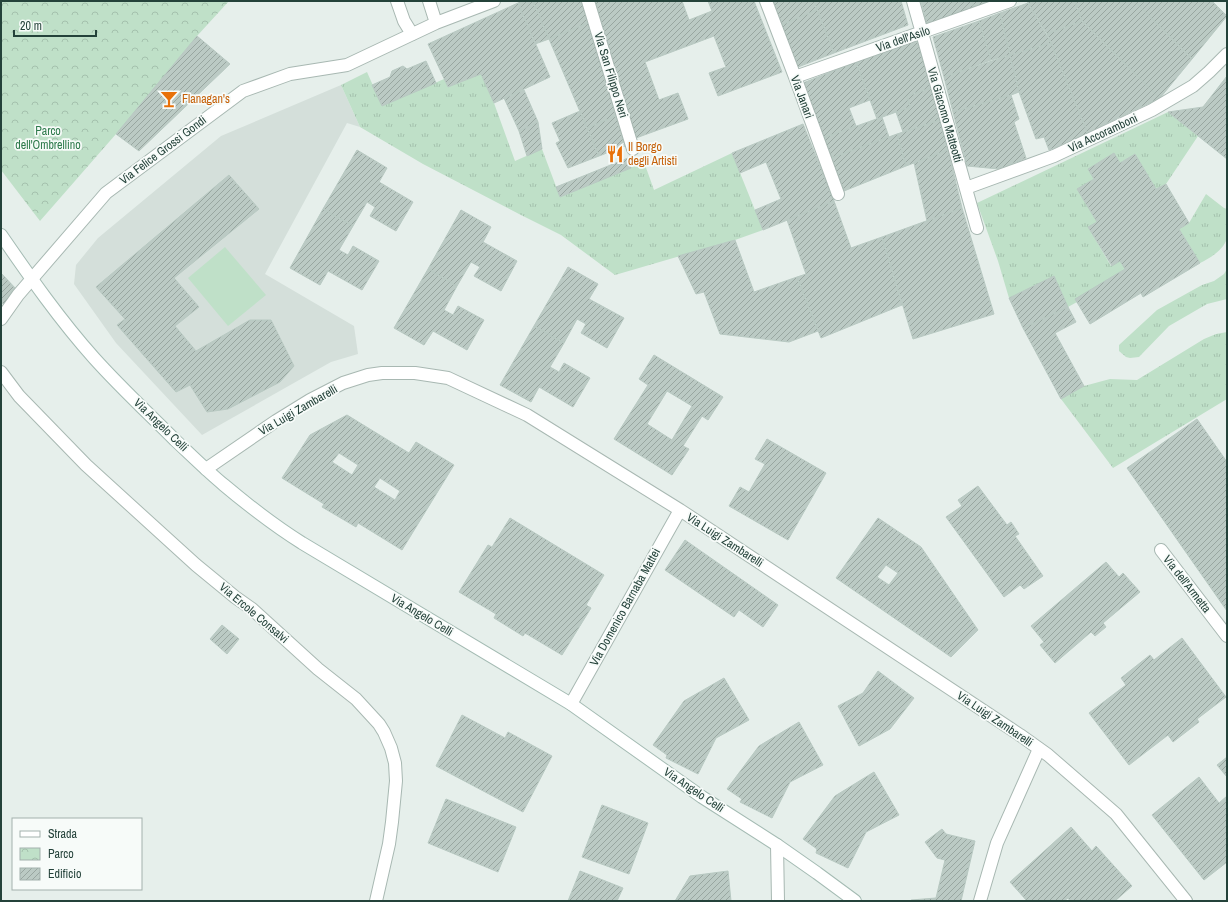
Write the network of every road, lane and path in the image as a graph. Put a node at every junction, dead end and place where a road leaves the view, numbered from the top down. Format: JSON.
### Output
{"nodes":[{"id":1,"x":397,"y":1,"type":"edge"},
{"id":2,"x":429,"y":1,"type":"edge"},
{"id":3,"x":494,"y":1,"type":"edge"},
{"id":4,"x":588,"y":1,"type":"edge"},
{"id":5,"x":766,"y":1,"type":"edge"},
{"id":6,"x":913,"y":1,"type":"edge"},
{"id":7,"x":1010,"y":1,"type":"edge"},
{"id":8,"x":436,"y":23,"type":"junction"},
{"id":9,"x":922,"y":32,"type":"junction"},
{"id":10,"x":412,"y":34,"type":"junction"},
{"id":11,"x":1227,"y":54,"type":"edge"},
{"id":12,"x":795,"y":77,"type":"junction"},
{"id":13,"x":633,"y":149,"type":"dead end"},
{"id":14,"x":966,"y":188,"type":"junction"},
{"id":15,"x":838,"y":194,"type":"dead end"},
{"id":16,"x":977,"y":228,"type":"dead end"},
{"id":17,"x":1,"y":235,"type":"edge"},
{"id":18,"x":32,"y":279,"type":"junction"},
{"id":19,"x":1,"y":319,"type":"edge"},
{"id":20,"x":1,"y":372,"type":"edge"},
{"id":21,"x":206,"y":469,"type":"junction"},
{"id":22,"x":680,"y":510,"type":"junction"},
{"id":23,"x":1161,"y":550,"type":"dead end"},
{"id":24,"x":1227,"y":636,"type":"edge"},
{"id":25,"x":571,"y":704,"type":"junction"},
{"id":26,"x":1039,"y":748,"type":"junction"},
{"id":27,"x":777,"y":845,"type":"junction"},
{"id":28,"x":376,"y":901,"type":"edge"},
{"id":29,"x":778,"y":901,"type":"edge"},
{"id":30,"x":855,"y":901,"type":"edge"},
{"id":31,"x":980,"y":901,"type":"edge"},
{"id":32,"x":1186,"y":901,"type":"edge"}],
"edges":[{"from":1,"to":10,"type":"street"},
{"from":2,"to":8,"type":"street"},
{"from":3,"to":8,"type":"street","name":"Via Felice Grossi Gondi"},
{"from":4,"to":13,"type":"street","name":"Via San Filippo Neri"},
{"from":5,"to":12,"type":"street","name":"Via Janari"},
{"from":6,"to":9,"type":"street","name":"Via Giacomo Matteotti"},
{"from":7,"to":9,"type":"street","name":"Via dell'Asilo"},
{"from":8,"to":10,"type":"street","name":"Via Felice Grossi Gondi"},
{"from":9,"to":12,"type":"street","name":"Via dell'Asilo"},
{"from":9,"to":14,"type":"street","name":"Via Giacomo Matteotti"},
{"from":10,"to":18,"type":"street","name":"Via Felice Grossi Gondi"},
{"from":11,"to":14,"type":"street","name":"Via Accoramboni"},
{"from":12,"to":15,"type":"street","name":"Via Janari"},
{"from":14,"to":16,"type":"street","name":"Via Giacomo Matteotti"},
{"from":17,"to":18,"type":"street","name":"Via Angelo Celli"},
{"from":18,"to":19,"type":"street"},
{"from":18,"to":21,"type":"street","name":"Via Angelo Celli"},
{"from":20,"to":28,"type":"street","name":"Via Ercole Consalvi"},
{"from":21,"to":22,"type":"street","name":"Via Luigi Zambarelli"},
{"from":21,"to":25,"type":"street","name":"Via Angelo Celli"},
{"from":22,"to":25,"type":"street","name":"Via Domenico Barnaba Mattei"},
{"from":22,"to":26,"type":"street","name":"Via Luigi Zambarelli"},
{"from":23,"to":24,"type":"street","name":"Via dell'Armetta"},
{"from":25,"to":27,"type":"street","name":"Via Angelo Celli"},
{"from":26,"to":31,"type":"street"},
{"from":26,"to":32,"type":"street","name":"Via Luigi Zambarelli"},
{"from":27,"to":29,"type":"street"},
{"from":27,"to":30,"type":"street","name":"Via Angelo Celli"}]}
